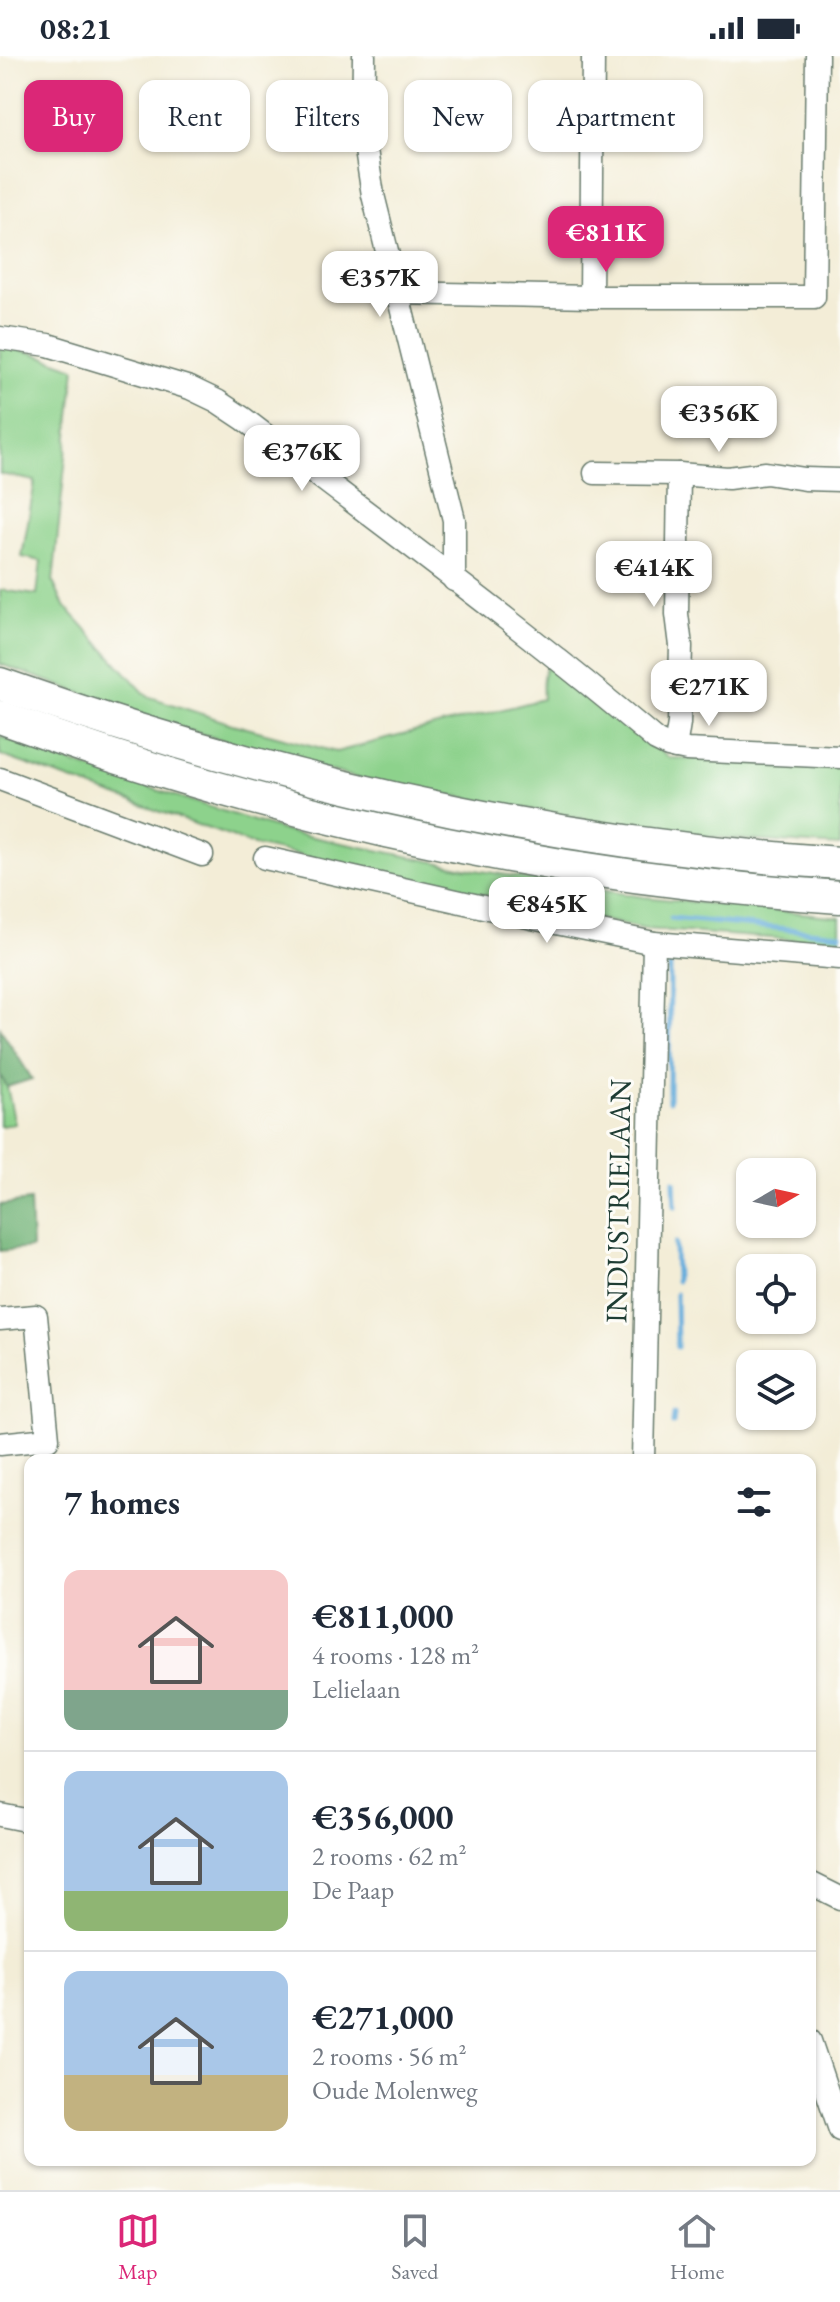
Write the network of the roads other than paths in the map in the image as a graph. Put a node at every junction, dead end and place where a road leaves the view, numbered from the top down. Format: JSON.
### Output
{"nodes":[{"id":1,"x":364,"y":56,"type":"edge"},
{"id":2,"x":593,"y":56,"type":"edge"},
{"id":3,"x":817,"y":56,"type":"edge"},
{"id":4,"x":396,"y":293,"type":"junction"},
{"id":5,"x":591,"y":297,"type":"junction"},
{"id":6,"x":0,"y":338,"type":"edge"},
{"id":7,"x":595,"y":473,"type":"dead end"},
{"id":8,"x":679,"y":474,"type":"junction"},
{"id":9,"x":840,"y":480,"type":"edge"},
{"id":10,"x":454,"y":580,"type":"junction"},
{"id":11,"x":0,"y":684,"type":"edge"},
{"id":12,"x":0,"y":717,"type":"edge"},
{"id":13,"x":675,"y":748,"type":"junction"},
{"id":14,"x":840,"y":757,"type":"edge"},
{"id":15,"x":0,"y":779,"type":"edge"},
{"id":16,"x":202,"y":855,"type":"dead end"},
{"id":17,"x":265,"y":858,"type":"dead end"},
{"id":18,"x":840,"y":863,"type":"edge"},
{"id":19,"x":840,"y":897,"type":"edge"},
{"id":20,"x":654,"y":943,"type":"junction"},
{"id":21,"x":840,"y":958,"type":"edge"},
{"id":22,"x":0,"y":1319,"type":"edge"},
{"id":23,"x":0,"y":1444,"type":"edge"},
{"id":24,"x":643,"y":1454,"type":"edge"},
{"id":25,"x":0,"y":1815,"type":"edge"},
{"id":26,"x":24,"y":1820,"type":"edge"},
{"id":27,"x":816,"y":1886,"type":"edge"},
{"id":28,"x":840,"y":1898,"type":"edge"},
{"id":29,"x":816,"y":2059,"type":"edge"},
{"id":30,"x":840,"y":2130,"type":"edge"}],
"edges":[{"from":1,"to":4,"type":"street"},
{"from":2,"to":5,"type":"street"},
{"from":3,"to":5,"type":"street"},
{"from":4,"to":5,"type":"street"},
{"from":4,"to":10,"type":"street"},
{"from":6,"to":10,"type":"street"},
{"from":7,"to":8,"type":"street"},
{"from":8,"to":9,"type":"street"},
{"from":8,"to":13,"type":"street"},
{"from":10,"to":13,"type":"street"},
{"from":11,"to":18,"type":"highway"},
{"from":12,"to":19,"type":"highway"},
{"from":13,"to":14,"type":"street"},
{"from":15,"to":16,"type":"street"},
{"from":17,"to":20,"type":"street"},
{"from":20,"to":21,"type":"street"},
{"from":20,"to":24,"type":"street","name":"INDUSTRIELAAN"},
{"from":22,"to":23,"type":"street"},
{"from":25,"to":26,"type":"street"},
{"from":27,"to":28,"type":"street"},
{"from":29,"to":30,"type":"street"}]}
